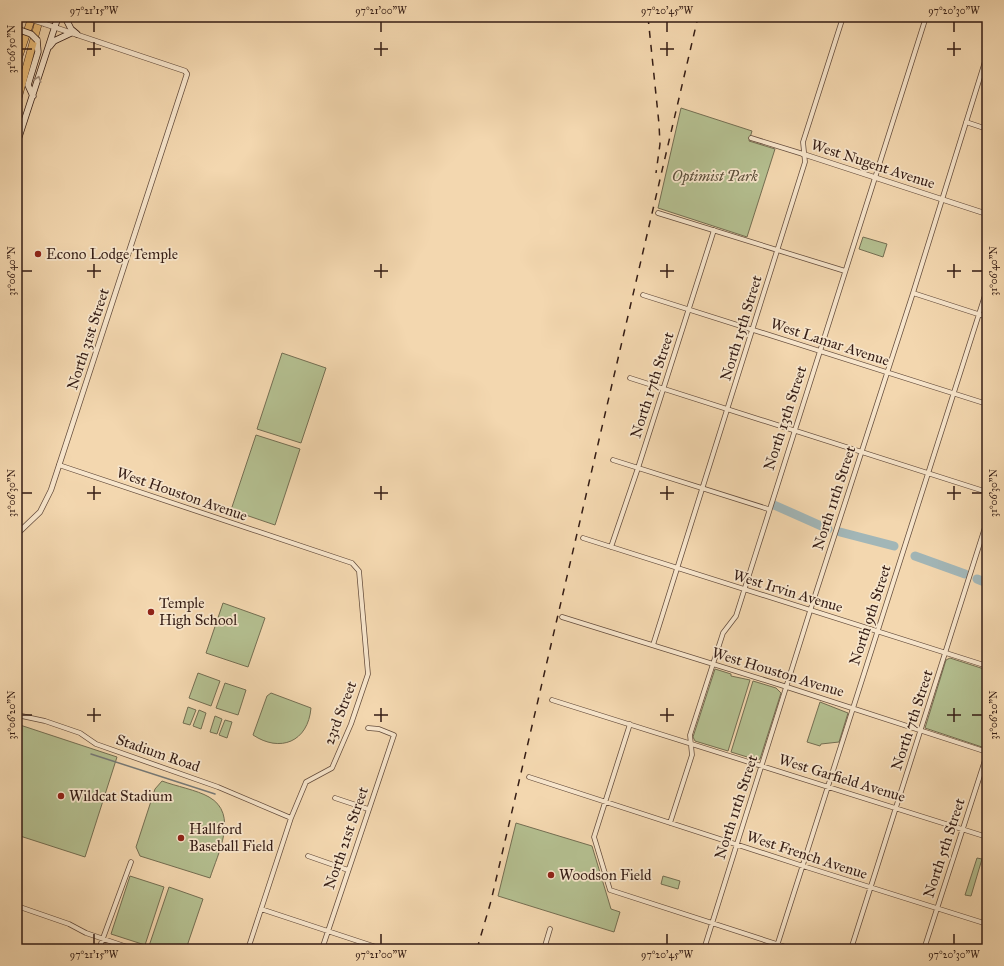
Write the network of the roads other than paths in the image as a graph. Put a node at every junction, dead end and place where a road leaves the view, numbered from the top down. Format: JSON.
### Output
{"nodes":[{"id":1,"x":24,"y":17,"type":"edge"},
{"id":2,"x":32,"y":17,"type":"edge"},
{"id":3,"x":40,"y":17,"type":"edge"},
{"id":4,"x":58,"y":17,"type":"edge"},
{"id":5,"x":65,"y":17,"type":"edge"},
{"id":6,"x":843,"y":17,"type":"edge"},
{"id":7,"x":926,"y":17,"type":"edge"},
{"id":8,"x":55,"y":27,"type":"junction"},
{"id":9,"x":17,"y":29,"type":"edge"},
{"id":10,"x":74,"y":33,"type":"junction"},
{"id":11,"x":48,"y":49,"type":"junction"},
{"id":12,"x":987,"y":55,"type":"edge"},
{"id":13,"x":17,"y":62,"type":"edge"},
{"id":14,"x":33,"y":96,"type":"junction"},
{"id":15,"x":17,"y":102,"type":"edge"},
{"id":16,"x":966,"y":122,"type":"junction"},
{"id":17,"x":987,"y":129,"type":"edge"},
{"id":18,"x":751,"y":138,"type":"dead end"},
{"id":19,"x":17,"y":143,"type":"edge"},
{"id":20,"x":803,"y":154,"type":"junction"},
{"id":21,"x":875,"y":178,"type":"junction"},
{"id":22,"x":942,"y":199,"type":"junction"},
{"id":23,"x":658,"y":212,"type":"dead end"},
{"id":24,"x":987,"y":214,"type":"edge"},
{"id":25,"x":714,"y":230,"type":"junction"},
{"id":26,"x":778,"y":249,"type":"junction"},
{"id":27,"x":845,"y":271,"type":"junction"},
{"id":28,"x":987,"y":289,"type":"edge"},
{"id":29,"x":913,"y":293,"type":"junction"},
{"id":30,"x":643,"y":295,"type":"dead end"},
{"id":31,"x":689,"y":310,"type":"junction"},
{"id":32,"x":979,"y":314,"type":"junction"},
{"id":33,"x":987,"y":317,"type":"edge"},
{"id":34,"x":752,"y":329,"type":"junction"},
{"id":35,"x":819,"y":351,"type":"junction"},
{"id":36,"x":888,"y":372,"type":"junction"},
{"id":37,"x":630,"y":378,"type":"dead end"},
{"id":38,"x":663,"y":389,"type":"junction"},
{"id":39,"x":954,"y":394,"type":"junction"},
{"id":40,"x":987,"y":404,"type":"edge"},
{"id":41,"x":728,"y":409,"type":"junction"},
{"id":42,"x":795,"y":431,"type":"junction"},
{"id":43,"x":862,"y":452,"type":"junction"},
{"id":44,"x":613,"y":460,"type":"dead end"},
{"id":45,"x":59,"y":465,"type":"junction"},
{"id":46,"x":638,"y":468,"type":"junction"},
{"id":47,"x":928,"y":473,"type":"junction"},
{"id":48,"x":703,"y":488,"type":"junction"},
{"id":49,"x":987,"y":492,"type":"edge"},
{"id":50,"x":768,"y":509,"type":"junction"},
{"id":51,"x":987,"y":521,"type":"edge"},
{"id":52,"x":17,"y":534,"type":"edge"},
{"id":53,"x":583,"y":538,"type":"dead end"},
{"id":54,"x":297,"y":545,"type":"joint"},
{"id":55,"x":611,"y":547,"type":"junction"},
{"id":56,"x":677,"y":568,"type":"junction"},
{"id":57,"x":744,"y":590,"type":"junction"},
{"id":58,"x":810,"y":611,"type":"junction"},
{"id":59,"x":562,"y":617,"type":"dead end"},
{"id":60,"x":878,"y":631,"type":"junction"},
{"id":61,"x":653,"y":645,"type":"junction"},
{"id":62,"x":946,"y":652,"type":"junction"},
{"id":63,"x":713,"y":665,"type":"junction"},
{"id":64,"x":987,"y":666,"type":"edge"},
{"id":65,"x":787,"y":687,"type":"junction"},
{"id":66,"x":552,"y":700,"type":"dead end"},
{"id":67,"x":853,"y":708,"type":"junction"},
{"id":68,"x":17,"y":715,"type":"edge"},
{"id":69,"x":630,"y":724,"type":"junction"},
{"id":70,"x":368,"y":728,"type":"dead end"},
{"id":71,"x":921,"y":731,"type":"junction"},
{"id":72,"x":691,"y":743,"type":"junction"},
{"id":73,"x":987,"y":753,"type":"edge"},
{"id":74,"x":762,"y":766,"type":"junction"},
{"id":75,"x":529,"y":777,"type":"dead end"},
{"id":76,"x":829,"y":787,"type":"junction"},
{"id":77,"x":335,"y":798,"type":"dead end"},
{"id":78,"x":605,"y":802,"type":"junction"},
{"id":79,"x":897,"y":808,"type":"junction"},
{"id":80,"x":368,"y":809,"type":"junction"},
{"id":81,"x":291,"y":818,"type":"junction"},
{"id":82,"x":670,"y":823,"type":"junction"},
{"id":83,"x":963,"y":829,"type":"junction"},
{"id":84,"x":987,"y":837,"type":"edge"},
{"id":85,"x":736,"y":844,"type":"junction"},
{"id":86,"x":308,"y":856,"type":"dead end"},
{"id":87,"x":131,"y":862,"type":"dead end"},
{"id":88,"x":803,"y":866,"type":"junction"},
{"id":89,"x":348,"y":870,"type":"junction"},
{"id":90,"x":869,"y":888,"type":"junction"},
{"id":91,"x":17,"y":906,"type":"edge"},
{"id":92,"x":261,"y":909,"type":"junction"},
{"id":93,"x":937,"y":909,"type":"junction"},
{"id":94,"x":712,"y":923,"type":"junction"},
{"id":95,"x":987,"y":924,"type":"edge"},
{"id":96,"x":550,"y":929,"type":"dead end"},
{"id":97,"x":327,"y":932,"type":"junction"},
{"id":98,"x":102,"y":939,"type":"junction"},
{"id":99,"x":777,"y":947,"type":"edge"},
{"id":100,"x":99,"y":949,"type":"edge"},
{"id":101,"x":133,"y":949,"type":"edge"},
{"id":102,"x":248,"y":949,"type":"edge"},
{"id":103,"x":322,"y":949,"type":"edge"},
{"id":104,"x":382,"y":949,"type":"edge"},
{"id":105,"x":544,"y":949,"type":"edge"},
{"id":106,"x":704,"y":949,"type":"edge"},
{"id":107,"x":792,"y":949,"type":"edge"},
{"id":108,"x":851,"y":949,"type":"edge"},
{"id":109,"x":924,"y":949,"type":"edge"}],
"edges":[{"from":1,"to":8,"type":"street","bridge":true},
{"from":2,"to":13,"type":"highway"},
{"from":3,"to":15,"type":"highway"},
{"from":4,"to":8,"type":"main road"},
{"from":5,"to":10,"type":"main road"},
{"from":6,"to":20,"type":"street","name":"North 15th Street"},
{"from":7,"to":21,"type":"street","name":"North 13th Street"},
{"from":8,"to":10,"type":"street"},
{"from":8,"to":11,"type":"main road"},
{"from":9,"to":14,"type":"main road","bridge":true},
{"from":10,"to":11,"type":"main road"},
{"from":10,"to":45,"type":"street","name":"North 31st Street"},
{"from":14,"to":11,"type":"main road","one_way":true},
{"from":12,"to":16,"type":"street","name":"North 11th Street"},
{"from":14,"to":19,"type":"main road"},
{"from":16,"to":17,"type":"street"},
{"from":16,"to":22,"type":"street","name":"North 11th Street"},
{"from":18,"to":20,"type":"street","name":"West Nugent Avenue"},
{"from":20,"to":21,"type":"street","name":"West Nugent Avenue"},
{"from":20,"to":26,"type":"street","name":"North 15th Street"},
{"from":21,"to":22,"type":"street","name":"West Nugent Avenue"},
{"from":21,"to":27,"type":"street","name":"North 13th Street"},
{"from":22,"to":24,"type":"street","name":"West Nugent Avenue"},
{"from":22,"to":29,"type":"street","name":"North 11th Street"},
{"from":23,"to":25,"type":"street"},
{"from":25,"to":26,"type":"street"},
{"from":25,"to":31,"type":"street","name":"North 17th Street"},
{"from":26,"to":27,"type":"street"},
{"from":26,"to":34,"type":"street","name":"North 15th Street"},
{"from":27,"to":35,"type":"street","name":"North 13th Street"},
{"from":28,"to":32,"type":"street","name":"North 9th Street"},
{"from":29,"to":32,"type":"street"},
{"from":29,"to":36,"type":"street","name":"North 11th Street"},
{"from":30,"to":31,"type":"street","name":"West Lamar Avenue"},
{"from":31,"to":34,"type":"street","name":"West Lamar Avenue"},
{"from":31,"to":38,"type":"street","name":"North 17th Street"},
{"from":32,"to":33,"type":"street"},
{"from":32,"to":39,"type":"street","name":"North 9th Street"},
{"from":34,"to":35,"type":"street","name":"West Lamar Avenue"},
{"from":34,"to":41,"type":"street","name":"North 15th Street"},
{"from":35,"to":36,"type":"street","name":"West Lamar Avenue"},
{"from":35,"to":42,"type":"street","name":"North 13th Street"},
{"from":36,"to":39,"type":"street","name":"West Lamar Avenue"},
{"from":36,"to":43,"type":"street","name":"North 11th Street"},
{"from":37,"to":38,"type":"street"},
{"from":38,"to":41,"type":"street"},
{"from":38,"to":46,"type":"street","name":"North 17th Street"},
{"from":39,"to":40,"type":"street","name":"West Lamar Avenue"},
{"from":39,"to":47,"type":"street","name":"North 9th Street"},
{"from":41,"to":42,"type":"street"},
{"from":41,"to":48,"type":"street","name":"North 15th Street"},
{"from":42,"to":43,"type":"street"},
{"from":42,"to":50,"type":"street","name":"North 13th Street"},
{"from":43,"to":47,"type":"street"},
{"from":43,"to":58,"type":"street","name":"North 11th Street"},
{"from":44,"to":46,"type":"street"},
{"from":45,"to":52,"type":"street","name":"North 31st Street"},
{"from":45,"to":54,"type":"street","name":"West Houston Avenue"},
{"from":46,"to":48,"type":"street"},
{"from":46,"to":55,"type":"street","name":"North 17th Street"},
{"from":47,"to":49,"type":"street"},
{"from":47,"to":60,"type":"street","name":"North 9th Street"},
{"from":48,"to":50,"type":"street"},
{"from":48,"to":56,"type":"street","name":"North 15th Street"},
{"from":50,"to":57,"type":"street","name":"North 13th Street"},
{"from":51,"to":62,"type":"street","name":"North 7th Street"},
{"from":53,"to":55,"type":"street","name":"West Irvin Avenue"},
{"from":54,"to":81,"type":"street","name":"23rd Street"},
{"from":55,"to":56,"type":"street","name":"West Irvin Avenue"},
{"from":56,"to":57,"type":"street","name":"West Irvin Avenue"},
{"from":56,"to":61,"type":"street","name":"North 15th Street"},
{"from":57,"to":58,"type":"street","name":"West Irvin Avenue"},
{"from":57,"to":63,"type":"street","name":"North 13th Street"},
{"from":58,"to":60,"type":"street","name":"West Irvin Avenue"},
{"from":58,"to":65,"type":"street","name":"North 11th Street"},
{"from":59,"to":61,"type":"street","name":"West Houston Avenue"},
{"from":60,"to":62,"type":"street","name":"West Irvin Avenue"},
{"from":60,"to":67,"type":"street","name":"North 9th Street"},
{"from":61,"to":63,"type":"street","name":"West Houston Avenue"},
{"from":62,"to":64,"type":"street","name":"West Irvin Avenue"},
{"from":62,"to":71,"type":"street","name":"North 7th Street"},
{"from":63,"to":65,"type":"street","name":"West Houston Avenue"},
{"from":63,"to":72,"type":"street","name":"North 13th Street"},
{"from":65,"to":67,"type":"street","name":"West Houston Avenue"},
{"from":65,"to":74,"type":"street","name":"North 11th Street"},
{"from":66,"to":69,"type":"street","name":"West Garfield Avenue"},
{"from":67,"to":71,"type":"street","name":"West Houston Avenue"},
{"from":67,"to":76,"type":"street","name":"North 9th Street"},
{"from":68,"to":81,"type":"street","name":"Stadium Road"},
{"from":69,"to":72,"type":"street","name":"West Garfield Avenue"},
{"from":69,"to":78,"type":"street"},
{"from":70,"to":80,"type":"street","name":"North 21st Street"},
{"from":71,"to":73,"type":"street","name":"West Houston Avenue"},
{"from":71,"to":79,"type":"street","name":"North 7th Street"},
{"from":72,"to":74,"type":"street","name":"West Garfield Avenue"},
{"from":72,"to":82,"type":"street","name":"North 13th Street"},
{"from":73,"to":83,"type":"street","name":"North 5th Street"},
{"from":74,"to":76,"type":"street","name":"West Garfield Avenue"},
{"from":74,"to":85,"type":"street","name":"North 11th Street"},
{"from":75,"to":78,"type":"street","name":"West French Avenue"},
{"from":76,"to":79,"type":"street","name":"West Garfield Avenue"},
{"from":76,"to":88,"type":"street","name":"North 9th Street"},
{"from":77,"to":80,"type":"street"},
{"from":78,"to":82,"type":"street","name":"West French Avenue"},
{"from":78,"to":94,"type":"street"},
{"from":79,"to":83,"type":"street","name":"West Garfield Avenue"},
{"from":79,"to":90,"type":"street","name":"North 7th Street"},
{"from":80,"to":89,"type":"street","name":"North 21st Street"},
{"from":81,"to":92,"type":"street","name":"23rd Street"},
{"from":82,"to":85,"type":"street","name":"West French Avenue"},
{"from":83,"to":84,"type":"street","name":"West Garfield Avenue"},
{"from":83,"to":93,"type":"street","name":"North 5th Street"},
{"from":85,"to":88,"type":"street","name":"West French Avenue"},
{"from":85,"to":94,"type":"street","name":"North 11th Street"},
{"from":86,"to":89,"type":"street"},
{"from":87,"to":98,"type":"street"},
{"from":88,"to":90,"type":"street","name":"West French Avenue"},
{"from":88,"to":99,"type":"street","name":"North 9th Street"},
{"from":89,"to":97,"type":"street","name":"North 21st Street"},
{"from":90,"to":93,"type":"street","name":"West French Avenue"},
{"from":90,"to":108,"type":"street","name":"North 7th Street"},
{"from":91,"to":98,"type":"street"},
{"from":92,"to":97,"type":"street"},
{"from":92,"to":102,"type":"street","name":"23rd Street"},
{"from":93,"to":95,"type":"street","name":"West French Avenue"},
{"from":93,"to":109,"type":"street","name":"North 5th Street"},
{"from":94,"to":99,"type":"street"},
{"from":94,"to":106,"type":"street","name":"North 11th Street"},
{"from":96,"to":105,"type":"street"},
{"from":97,"to":103,"type":"street","name":"North 21st Street"},
{"from":97,"to":104,"type":"street"},
{"from":98,"to":100,"type":"street"},
{"from":98,"to":101,"type":"street"},
{"from":99,"to":107,"type":"street"}]}
